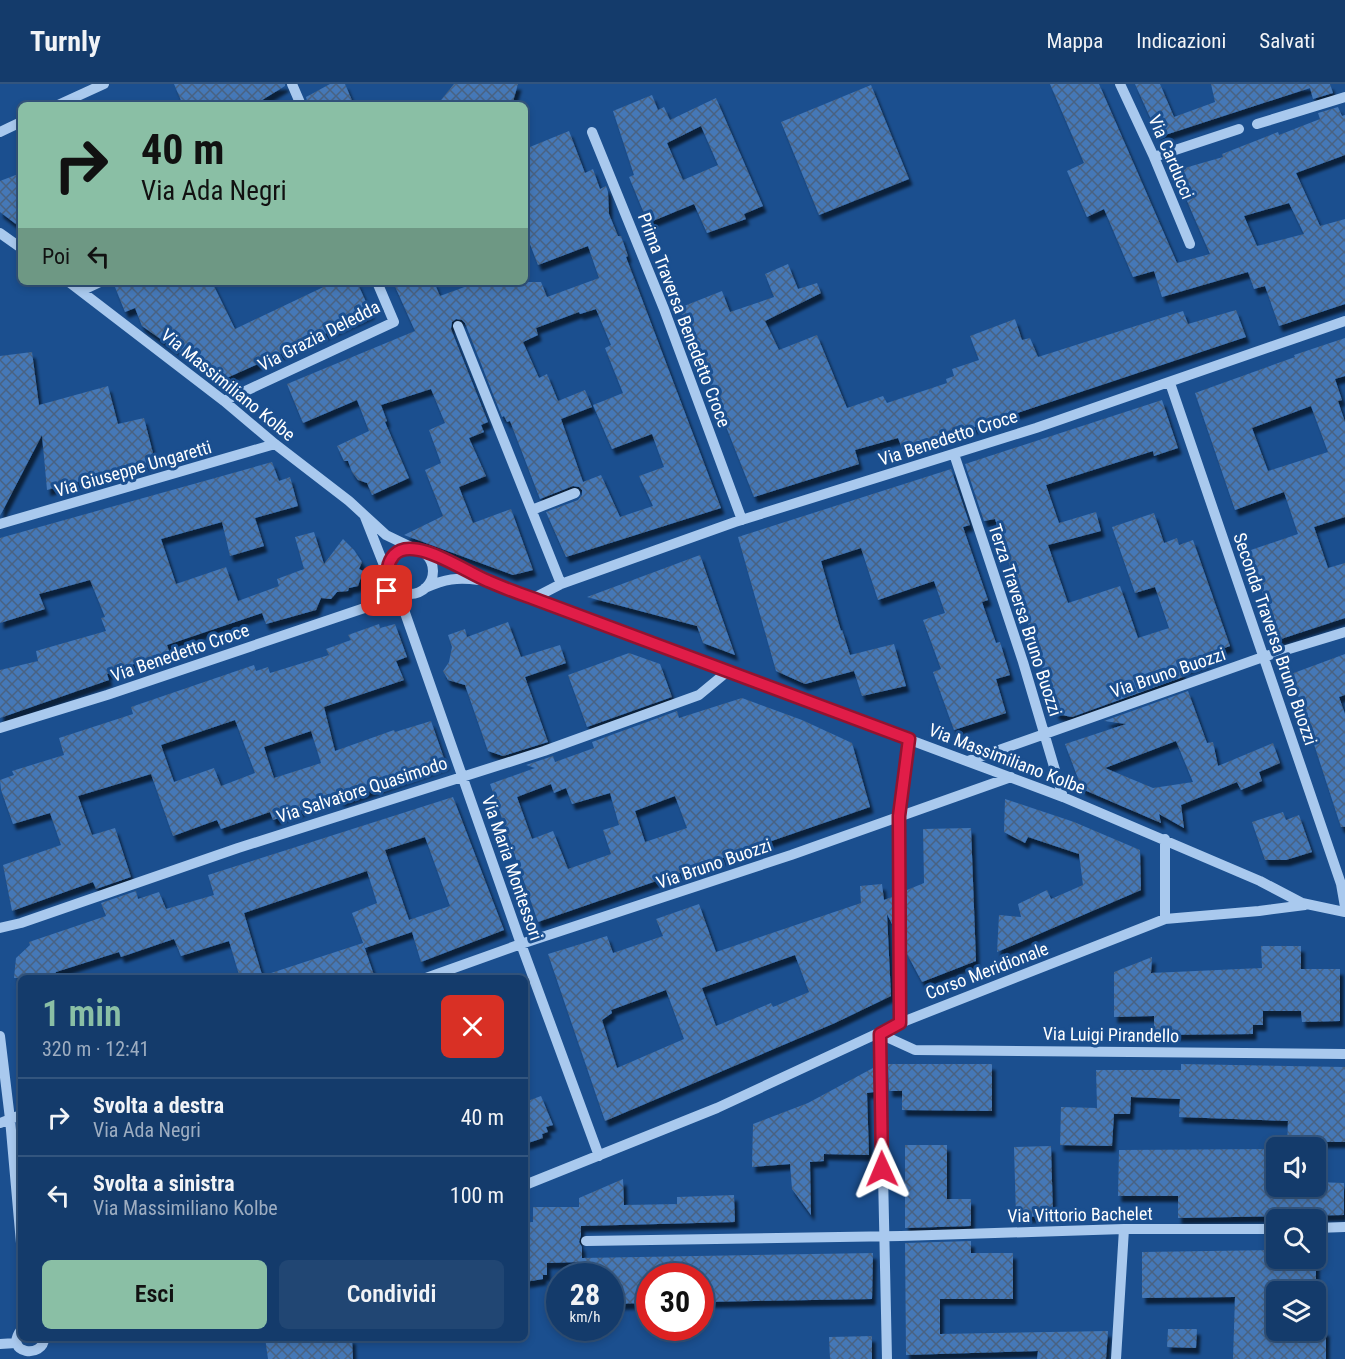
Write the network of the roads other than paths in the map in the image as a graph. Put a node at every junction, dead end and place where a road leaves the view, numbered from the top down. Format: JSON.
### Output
{"nodes":[{"id":1,"x":104,"y":84,"type":"edge"},
{"id":2,"x":292,"y":84,"type":"edge"},
{"id":3,"x":1120,"y":84,"type":"edge"},
{"id":4,"x":1345,"y":97,"type":"edge"},
{"id":5,"x":65,"y":102,"type":"edge"},
{"id":6,"x":300,"y":102,"type":"edge"},
{"id":7,"x":18,"y":123,"type":"edge"},
{"id":8,"x":1257,"y":124,"type":"dead end"},
{"id":9,"x":1239,"y":129,"type":"dead end"},
{"id":10,"x":0,"y":132,"type":"edge"},
{"id":11,"x":592,"y":132,"type":"dead end"},
{"id":12,"x":1154,"y":157,"type":"junction"},
{"id":13,"x":0,"y":232,"type":"edge"},
{"id":14,"x":1190,"y":244,"type":"dead end"},
{"id":15,"x":18,"y":246,"type":"edge"},
{"id":16,"x":73,"y":285,"type":"edge"},
{"id":17,"x":94,"y":285,"type":"edge"},
{"id":18,"x":378,"y":285,"type":"edge"},
{"id":19,"x":81,"y":291,"type":"junction"},
{"id":20,"x":1345,"y":321,"type":"edge"},
{"id":21,"x":458,"y":326,"type":"dead end"},
{"id":22,"x":1170,"y":383,"type":"junction"},
{"id":23,"x":224,"y":401,"type":"junction"},
{"id":24,"x":275,"y":444,"type":"junction"},
{"id":25,"x":954,"y":454,"type":"junction"},
{"id":26,"x":575,"y":493,"type":"dead end"},
{"id":27,"x":532,"y":510,"type":"junction"},
{"id":28,"x":365,"y":517,"type":"junction"},
{"id":29,"x":742,"y":520,"type":"junction"},
{"id":30,"x":0,"y":524,"type":"edge"},
{"id":31,"x":417,"y":549,"type":"junction"},
{"id":32,"x":388,"y":578,"type":"junction"},
{"id":33,"x":486,"y":580,"type":"junction"},
{"id":34,"x":561,"y":584,"type":"junction"},
{"id":35,"x":425,"y":589,"type":"junction"},
{"id":36,"x":398,"y":593,"type":"junction"},
{"id":37,"x":532,"y":598,"type":"junction"},
{"id":38,"x":369,"y":606,"type":"junction"},
{"id":39,"x":1345,"y":632,"type":"edge"},
{"id":40,"x":1263,"y":657,"type":"junction"},
{"id":41,"x":728,"y":672,"type":"junction"},
{"id":42,"x":0,"y":728,"type":"edge"},
{"id":43,"x":1044,"y":734,"type":"junction"},
{"id":44,"x":909,"y":739,"type":"junction"},
{"id":45,"x":968,"y":761,"type":"junction"},
{"id":46,"x":463,"y":775,"type":"junction"},
{"id":47,"x":1011,"y":777,"type":"junction"},
{"id":48,"x":1064,"y":797,"type":"junction"},
{"id":49,"x":899,"y":816,"type":"junction"},
{"id":50,"x":1165,"y":839,"type":"junction"},
{"id":51,"x":1305,"y":903,"type":"junction"},
{"id":52,"x":1345,"y":907,"type":"edge"},
{"id":53,"x":1345,"y":912,"type":"edge"},
{"id":54,"x":1165,"y":919,"type":"junction"},
{"id":55,"x":0,"y":928,"type":"edge"},
{"id":56,"x":521,"y":944,"type":"junction"},
{"id":57,"x":434,"y":975,"type":"edge"},
{"id":58,"x":900,"y":1023,"type":"junction"},
{"id":59,"x":880,"y":1034,"type":"junction"},
{"id":60,"x":0,"y":1036,"type":"edge"},
{"id":61,"x":1345,"y":1054,"type":"edge"},
{"id":62,"x":10,"y":1119,"type":"edge"},
{"id":63,"x":599,"y":1156,"type":"junction"},
{"id":64,"x":528,"y":1184,"type":"edge"},
{"id":65,"x":18,"y":1208,"type":"edge"},
{"id":66,"x":1345,"y":1227,"type":"edge"},
{"id":67,"x":1326,"y":1228,"type":"edge"},
{"id":68,"x":1266,"y":1229,"type":"edge"},
{"id":69,"x":1124,"y":1230,"type":"junction"},
{"id":70,"x":884,"y":1236,"type":"junction"},
{"id":71,"x":586,"y":1241,"type":"dead end"},
{"id":72,"x":18,"y":1335,"type":"edge"},
{"id":73,"x":43,"y":1341,"type":"edge"},
{"id":74,"x":16,"y":1343,"type":"junction"},
{"id":75,"x":0,"y":1344,"type":"edge"},
{"id":76,"x":32,"y":1357,"type":"edge"},
{"id":77,"x":887,"y":1359,"type":"edge"},
{"id":78,"x":1116,"y":1359,"type":"edge"}],
"edges":[{"from":1,"to":5,"type":"street"},
{"from":2,"to":6,"type":"street"},
{"from":3,"to":12,"type":"street","name":"Via Carducci"},
{"from":4,"to":8,"type":"street"},
{"from":7,"to":10,"type":"street"},
{"from":9,"to":12,"type":"street"},
{"from":11,"to":29,"type":"street","name":"Prima Traversa Benedetto Croce"},
{"from":12,"to":14,"type":"street","name":"Via Carducci"},
{"from":13,"to":15,"type":"street"},
{"from":16,"to":19,"type":"street","name":"Via Massimiliano Kolbe"},
{"from":17,"to":19,"type":"street"},
{"from":18,"to":23,"type":"street","name":"Via Grazia Deledda"},
{"from":19,"to":23,"type":"street","name":"Via Massimiliano Kolbe"},
{"from":20,"to":22,"type":"street","name":"Via Benedetto Croce"},
{"from":21,"to":27,"type":"street"},
{"from":22,"to":25,"type":"street","name":"Via Benedetto Croce"},
{"from":22,"to":40,"type":"street","name":"Seconda Traversa Bruno Buozzi"},
{"from":23,"to":24,"type":"street","name":"Via Massimiliano Kolbe"},
{"from":24,"to":28,"type":"street","name":"Via Massimiliano Kolbe"},
{"from":24,"to":30,"type":"street","name":"Via Giuseppe Ungaretti"},
{"from":25,"to":29,"type":"street","name":"Via Benedetto Croce"},
{"from":25,"to":43,"type":"street","name":"Terza Traversa Bruno Buozzi"},
{"from":26,"to":27,"type":"street"},
{"from":27,"to":34,"type":"street"},
{"from":28,"to":31,"type":"street","name":"Via Massimiliano Kolbe"},
{"from":28,"to":32,"type":"street","name":"Via Massimiliano Kolbe"},
{"from":29,"to":34,"type":"street","name":"Via Benedetto Croce"},
{"from":31,"to":32,"type":"street"},
{"from":31,"to":33,"type":"street","name":"Via Massimiliano Kolbe"},
{"from":31,"to":35,"type":"street"},
{"from":32,"to":36,"type":"street","name":"Via Massimiliano Kolbe"},
{"from":32,"to":38,"type":"street"},
{"from":33,"to":35,"type":"street","name":"Via Massimiliano Kolbe"},
{"from":33,"to":37,"type":"street","name":"Via Massimiliano Kolbe"},
{"from":34,"to":37,"type":"street","name":"Via Benedetto Croce"},
{"from":35,"to":36,"type":"street","name":"Via Massimiliano Kolbe"},
{"from":36,"to":38,"type":"street","name":"Via Benedetto Croce"},
{"from":36,"to":46,"type":"street","name":"Via Maria Montessori"},
{"from":37,"to":41,"type":"street","name":"Via Massimiliano Kolbe"},
{"from":38,"to":42,"type":"street","name":"Via Benedetto Croce"},
{"from":39,"to":40,"type":"street","name":"Via Bruno Buozzi"},
{"from":40,"to":43,"type":"street","name":"Via Bruno Buozzi"},
{"from":40,"to":52,"type":"street","name":"Seconda Traversa Bruno Buozzi"},
{"from":41,"to":44,"type":"street","name":"Via Massimiliano Kolbe"},
{"from":41,"to":46,"type":"street","name":"Via Salvatore Quasimodo"},
{"from":43,"to":45,"type":"street","name":"Via Bruno Buozzi"},
{"from":43,"to":48,"type":"street","name":"Terza Traversa Bruno Buozzi"},
{"from":44,"to":45,"type":"street","name":"Via Massimiliano Kolbe"},
{"from":44,"to":49,"type":"street"},
{"from":45,"to":47,"type":"street","name":"Via Massimiliano Kolbe"},
{"from":46,"to":55,"type":"street","name":"Via Salvatore Quasimodo"},
{"from":46,"to":56,"type":"street","name":"Via Maria Montessori"},
{"from":47,"to":48,"type":"street","name":"Via Massimiliano Kolbe"},
{"from":47,"to":49,"type":"street","name":"Via Bruno Buozzi"},
{"from":48,"to":50,"type":"street","name":"Via Massimiliano Kolbe"},
{"from":49,"to":56,"type":"street","name":"Via Bruno Buozzi"},
{"from":49,"to":58,"type":"street"},
{"from":50,"to":51,"type":"street","name":"Via Massimiliano Kolbe"},
{"from":50,"to":54,"type":"street"},
{"from":51,"to":53,"type":"street","name":"Via Massimiliano Kolbe"},
{"from":51,"to":54,"type":"street","name":"Corso Meridionale"},
{"from":54,"to":58,"type":"street","name":"Corso Meridionale"},
{"from":56,"to":57,"type":"street","name":"Via Bruno Buozzi"},
{"from":56,"to":63,"type":"street","name":"Via Maria Montessori"},
{"from":58,"to":59,"type":"street","name":"Corso Meridionale"},
{"from":59,"to":61,"type":"street","name":"Via Luigi Pirandello"},
{"from":59,"to":63,"type":"street","name":"Corso Meridionale"},
{"from":59,"to":70,"type":"street"},
{"from":60,"to":62,"type":"street"},
{"from":62,"to":65,"type":"street"},
{"from":63,"to":64,"type":"street","name":"Corso Meridionale"},
{"from":66,"to":67,"type":"street"},
{"from":68,"to":69,"type":"street","name":"Via Vittorio Bachelet"},
{"from":69,"to":70,"type":"street","name":"Via Vittorio Bachelet"},
{"from":69,"to":78,"type":"street"},
{"from":70,"to":71,"type":"street","name":"Via Vittorio Bachelet"},
{"from":70,"to":77,"type":"street"},
{"from":72,"to":74,"type":"street"},
{"from":73,"to":76,"type":"street"},
{"from":74,"to":75,"type":"street"},
{"from":74,"to":76,"type":"street"}]}
